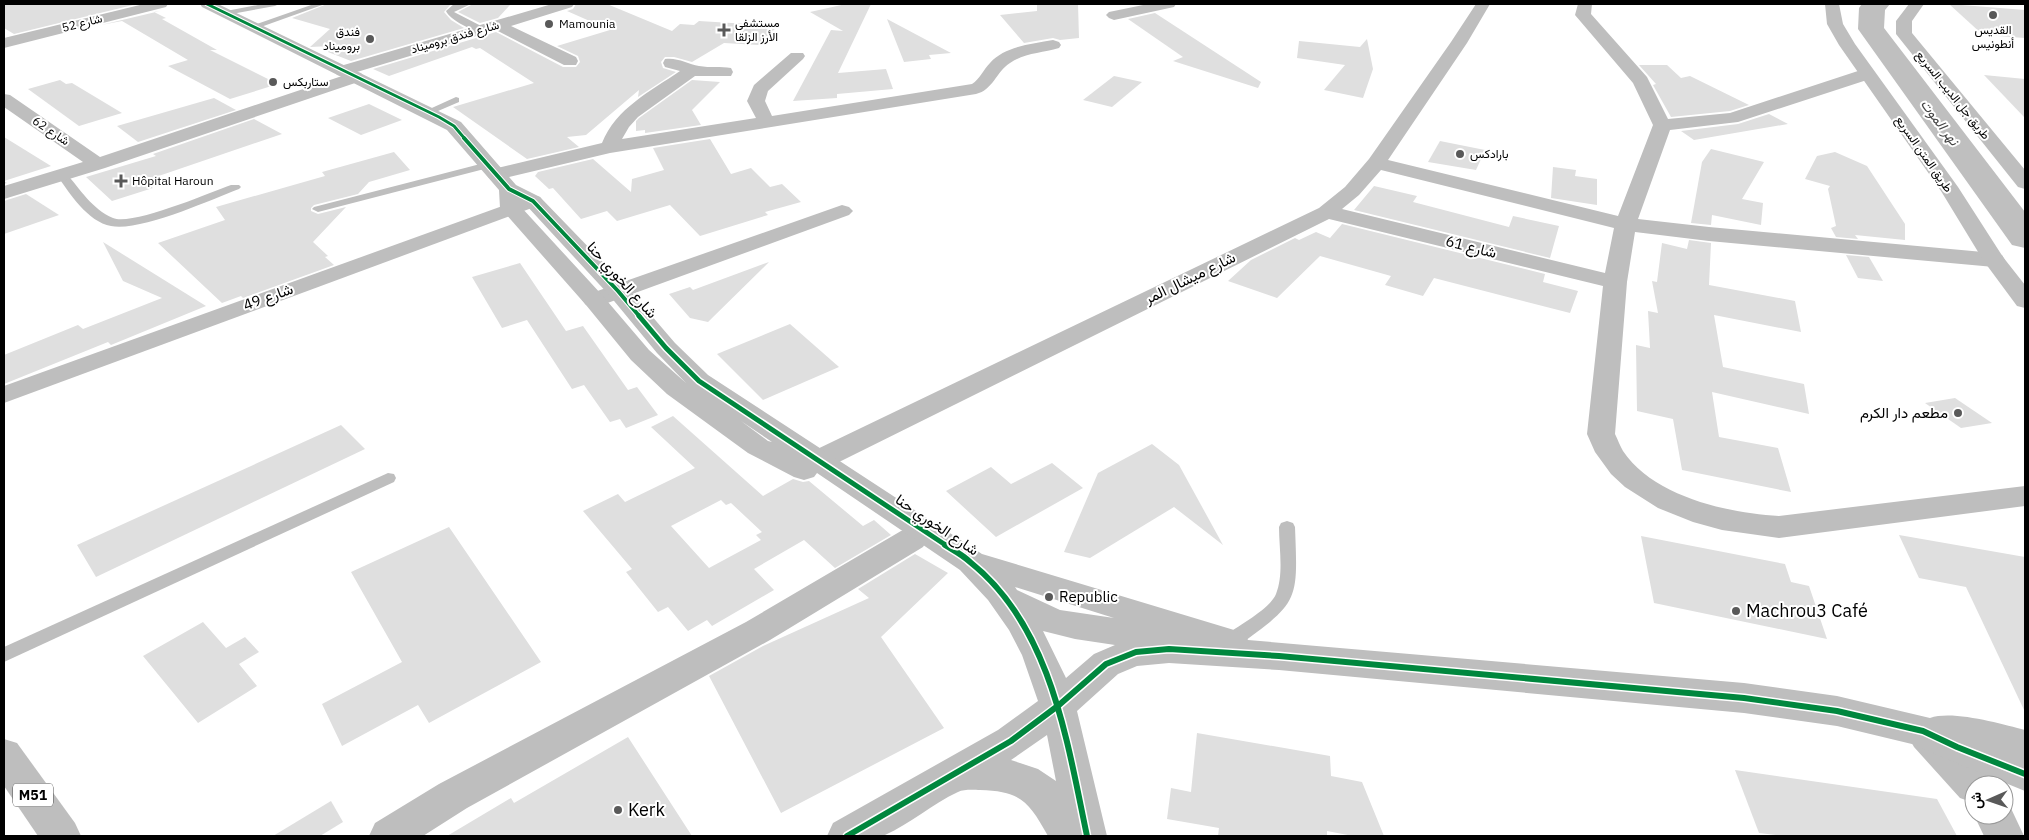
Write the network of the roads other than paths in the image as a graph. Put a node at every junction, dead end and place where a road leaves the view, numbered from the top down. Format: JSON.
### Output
{"nodes":[{"id":1,"x":161,"y":4,"type":"edge"},
{"id":2,"x":275,"y":4,"type":"edge"},
{"id":3,"x":321,"y":4,"type":"edge"},
{"id":4,"x":467,"y":4,"type":"edge"},
{"id":5,"x":567,"y":4,"type":"edge"},
{"id":6,"x":1169,"y":4,"type":"edge"},
{"id":7,"x":1483,"y":4,"type":"edge"},
{"id":8,"x":1585,"y":4,"type":"edge"},
{"id":9,"x":1917,"y":4,"type":"edge"},
{"id":10,"x":213,"y":6,"type":"edge"},
{"id":11,"x":1829,"y":11,"type":"edge"},
{"id":12,"x":1114,"y":15,"type":"dead end"},
{"id":13,"x":255,"y":26,"type":"junction"},
{"id":14,"x":489,"y":28,"type":"junction"},
{"id":15,"x":4,"y":43,"type":"edge"},
{"id":16,"x":1053,"y":46,"type":"dead end"},
{"id":17,"x":797,"y":56,"type":"dead end"},
{"id":18,"x":570,"y":61,"type":"dead end"},
{"id":19,"x":671,"y":63,"type":"dead end"},
{"id":20,"x":691,"y":71,"type":"junction"},
{"id":21,"x":725,"y":72,"type":"dead end"},
{"id":22,"x":349,"y":74,"type":"junction"},
{"id":23,"x":1867,"y":74,"type":"junction"},
{"id":24,"x":4,"y":99,"type":"edge"},
{"id":25,"x":456,"y":100,"type":"dead end"},
{"id":26,"x":428,"y":112,"type":"junction"},
{"id":27,"x":766,"y":121,"type":"junction"},
{"id":28,"x":1662,"y":125,"type":"junction"},
{"id":29,"x":610,"y":147,"type":"junction"},
{"id":30,"x":1376,"y":163,"type":"junction"},
{"id":31,"x":98,"y":164,"type":"junction"},
{"id":32,"x":62,"y":175,"type":"junction"},
{"id":33,"x":2025,"y":184,"type":"edge"},
{"id":34,"x":235,"y":187,"type":"dead end"},
{"id":35,"x":507,"y":187,"type":"junction"},
{"id":36,"x":4,"y":192,"type":"edge"},
{"id":37,"x":318,"y":209,"type":"dead end"},
{"id":38,"x":842,"y":211,"type":"dead end"},
{"id":39,"x":1326,"y":212,"type":"junction"},
{"id":40,"x":1626,"y":224,"type":"junction"},
{"id":41,"x":1994,"y":260,"type":"junction"},
{"id":42,"x":1615,"y":282,"type":"junction"},
{"id":43,"x":606,"y":296,"type":"junction"},
{"id":44,"x":2025,"y":301,"type":"edge"},
{"id":45,"x":4,"y":395,"type":"edge"},
{"id":46,"x":819,"y":460,"type":"junction"},
{"id":47,"x":388,"y":478,"type":"dead end"},
{"id":48,"x":2025,"y":496,"type":"edge"},
{"id":49,"x":1287,"y":527,"type":"dead end"},
{"id":50,"x":912,"y":539,"type":"junction"},
{"id":51,"x":971,"y":562,"type":"junction"},
{"id":52,"x":1007,"y":599,"type":"junction"},
{"id":53,"x":1231,"y":641,"type":"junction"},
{"id":54,"x":4,"y":655,"type":"edge"},
{"id":55,"x":1279,"y":656,"type":"junction"},
{"id":56,"x":1059,"y":705,"type":"junction"},
{"id":57,"x":1923,"y":731,"type":"junction"},
{"id":58,"x":2025,"y":746,"type":"edge"},
{"id":59,"x":4,"y":755,"type":"edge"},
{"id":60,"x":953,"y":774,"type":"junction"},
{"id":61,"x":2025,"y":774,"type":"edge"},
{"id":62,"x":1964,"y":775,"type":"edge"},
{"id":63,"x":61,"y":836,"type":"edge"},
{"id":64,"x":389,"y":836,"type":"edge"},
{"id":65,"x":847,"y":836,"type":"edge"},
{"id":66,"x":1070,"y":836,"type":"edge"},
{"id":67,"x":1087,"y":836,"type":"edge"}],
"edges":[{"from":1,"to":15,"type":"main road","name":"شارع 52"},
{"from":2,"to":10,"type":"lane"},
{"from":3,"to":13,"type":"lane"},
{"from":4,"to":14,"type":"lane"},
{"from":5,"to":14,"type":"main road","name":"شارع فندق بروميناد"},
{"from":6,"to":12,"type":"main road"},
{"from":7,"to":30,"type":"main road","name":"شارع ميشال المر"},
{"from":8,"to":28,"type":"main road"},
{"from":9,"to":33,"type":"main road","name":"طريق جل الديب السريع"},
{"from":10,"to":13,"type":"main road","name":"شارع الخوري حنا"},
{"from":11,"to":23,"type":"main road","name":"طريق المتن السريع"},
{"from":13,"to":22,"type":"main road","name":"شارع الخوري حنا"},
{"from":14,"to":18,"type":"main road"},
{"from":14,"to":22,"type":"main road","name":"شارع فندق بروميناد"},
{"from":16,"to":27,"type":"main road","name":"شارع 49"},
{"from":17,"to":27,"type":"main road"},
{"from":19,"to":20,"type":"main road"},
{"from":20,"to":21,"type":"main road"},
{"from":20,"to":29,"type":"main road"},
{"from":22,"to":26,"type":"main road","name":"شارع الخوري حنا"},
{"from":22,"to":31,"type":"main road","name":"شارع فندق بروميناد"},
{"from":23,"to":28,"type":"main road"},
{"from":23,"to":41,"type":"main road","name":"طريق المتن السريع"},
{"from":24,"to":31,"type":"main road","name":"شارع 62"},
{"from":25,"to":26,"type":"lane"},
{"from":26,"to":35,"type":"main road","name":"شارع الخوري حنا"},
{"from":27,"to":29,"type":"main road","name":"شارع 49"},
{"from":28,"to":40,"type":"main road"},
{"from":29,"to":35,"type":"main road","name":"شارع 49"},
{"from":30,"to":39,"type":"main road","name":"شارع ميشال المر"},
{"from":30,"to":40,"type":"main road"},
{"from":31,"to":32,"type":"main road","name":"شارع فندق بروميناد"},
{"from":32,"to":34,"type":"lane"},
{"from":32,"to":36,"type":"main road","name":"شارع فندق بروميناد"},
{"from":35,"to":37,"type":"lane"},
{"from":35,"to":43,"type":"main road","name":"شارع الخوري حنا"},
{"from":35,"to":45,"type":"main road","name":"شارع 49"},
{"from":38,"to":43,"type":"main road"},
{"from":39,"to":42,"type":"main road","name":"شارع 61"},
{"from":39,"to":46,"type":"main road","name":"شارع ميشال المر"},
{"from":40,"to":41,"type":"main road"},
{"from":40,"to":42,"type":"main road"},
{"from":41,"to":44,"type":"main road","name":"طريق المتن السريع"},
{"from":42,"to":48,"type":"main road"},
{"from":43,"to":46,"type":"main road","name":"شارع الخوري حنا"},
{"from":43,"to":50,"type":"main road","name":"شارع الخوري حنا"},
{"from":46,"to":51,"type":"main road","name":"شارع الخوري حنا"},
{"from":47,"to":54,"type":"lane"},
{"from":49,"to":53,"type":"lane"},
{"from":50,"to":51,"type":"main road","name":"شارع الخوري حنا"},
{"from":50,"to":64,"type":"main road"},
{"from":51,"to":52,"type":"main road","name":"شارع الخوري حنا"},
{"from":51,"to":53,"type":"main road"},
{"from":52,"to":55,"type":"main road"},
{"from":52,"to":56,"type":"main road","name":"شارع الخوري حنا"},
{"from":53,"to":55,"type":"main road"},
{"from":55,"to":56,"type":"main road"},
{"from":55,"to":57,"type":"main road"},
{"from":56,"to":60,"type":"main road"},
{"from":56,"to":67,"type":"main road","name":"شارع الخوري حنا"},
{"from":57,"to":58,"type":"main road"},
{"from":57,"to":61,"type":"main road"},
{"from":57,"to":62,"type":"main road"},
{"from":59,"to":63,"type":"main road","number":"M51"},
{"from":60,"to":65,"type":"main road"},
{"from":60,"to":66,"type":"main road"}]}
